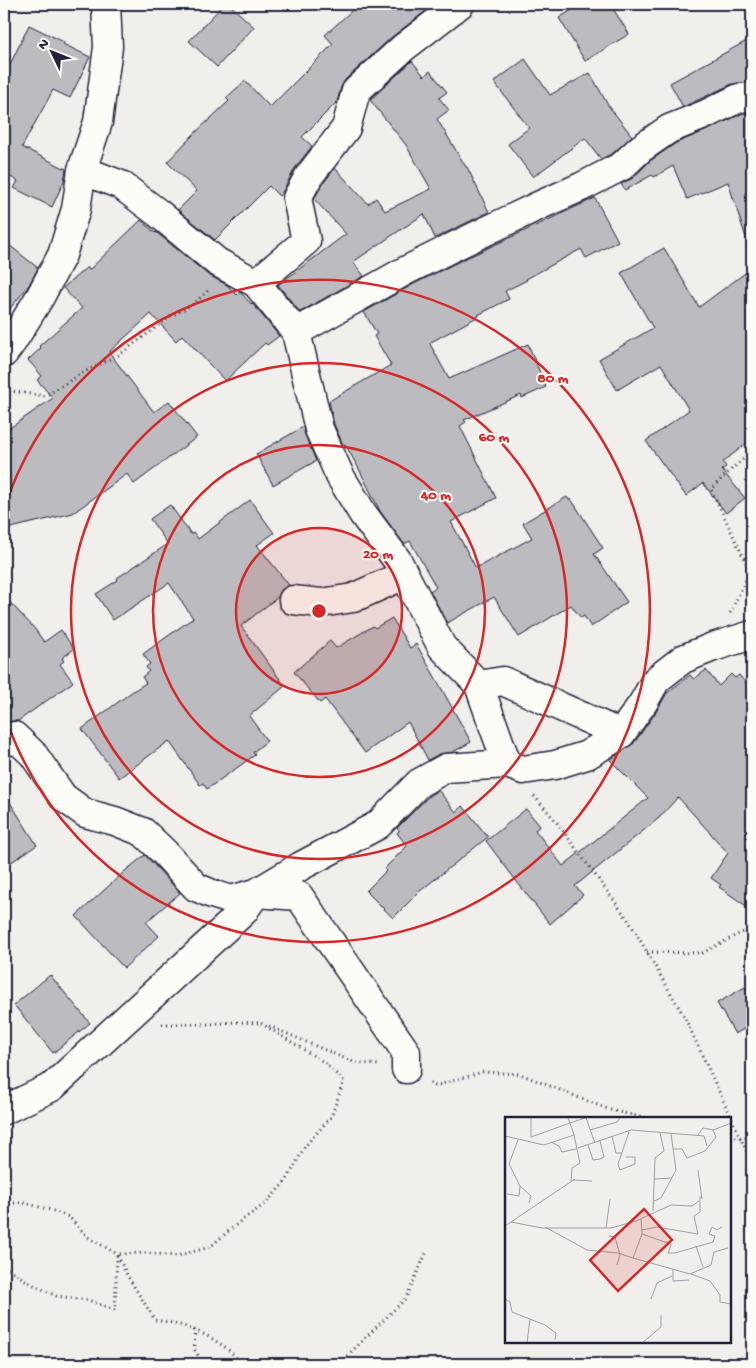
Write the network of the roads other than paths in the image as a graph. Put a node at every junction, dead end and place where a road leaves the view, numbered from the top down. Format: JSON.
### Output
{"nodes":[{"id":1,"x":106,"y":4,"type":"edge"},
{"id":2,"x":460,"y":4,"type":"edge"},
{"id":3,"x":752,"y":97,"type":"edge"},
{"id":4,"x":82,"y":170,"type":"junction"},
{"id":5,"x":246,"y":278,"type":"junction"},
{"id":6,"x":296,"y":332,"type":"junction"},
{"id":7,"x":4,"y":353,"type":"edge"},
{"id":8,"x":404,"y":574,"type":"junction"},
{"id":9,"x":293,"y":600,"type":"dead end"},
{"id":10,"x":752,"y":635,"type":"edge"},
{"id":11,"x":479,"y":685,"type":"junction"},
{"id":12,"x":621,"y":734,"type":"junction"},
{"id":13,"x":4,"y":743,"type":"edge"},
{"id":14,"x":507,"y":764,"type":"junction"},
{"id":15,"x":256,"y":893,"type":"junction"},
{"id":16,"x":406,"y":1069,"type":"road end"},
{"id":17,"x":4,"y":1110,"type":"edge"}],
"edges":[{"from":1,"to":4,"type":"street"},
{"from":2,"to":5,"type":"street"},
{"from":3,"to":6,"type":"street"},
{"from":4,"to":5,"type":"street"},
{"from":4,"to":7,"type":"street"},
{"from":5,"to":6,"type":"street"},
{"from":6,"to":8,"type":"street"},
{"from":8,"to":9,"type":"street"},
{"from":8,"to":11,"type":"street"},
{"from":10,"to":12,"type":"street"},
{"from":11,"to":12,"type":"street"},
{"from":11,"to":14,"type":"street"},
{"from":12,"to":14,"type":"street"},
{"from":13,"to":15,"type":"street"},
{"from":14,"to":15,"type":"street"},
{"from":15,"to":16,"type":"street"},
{"from":15,"to":17,"type":"street"}]}
